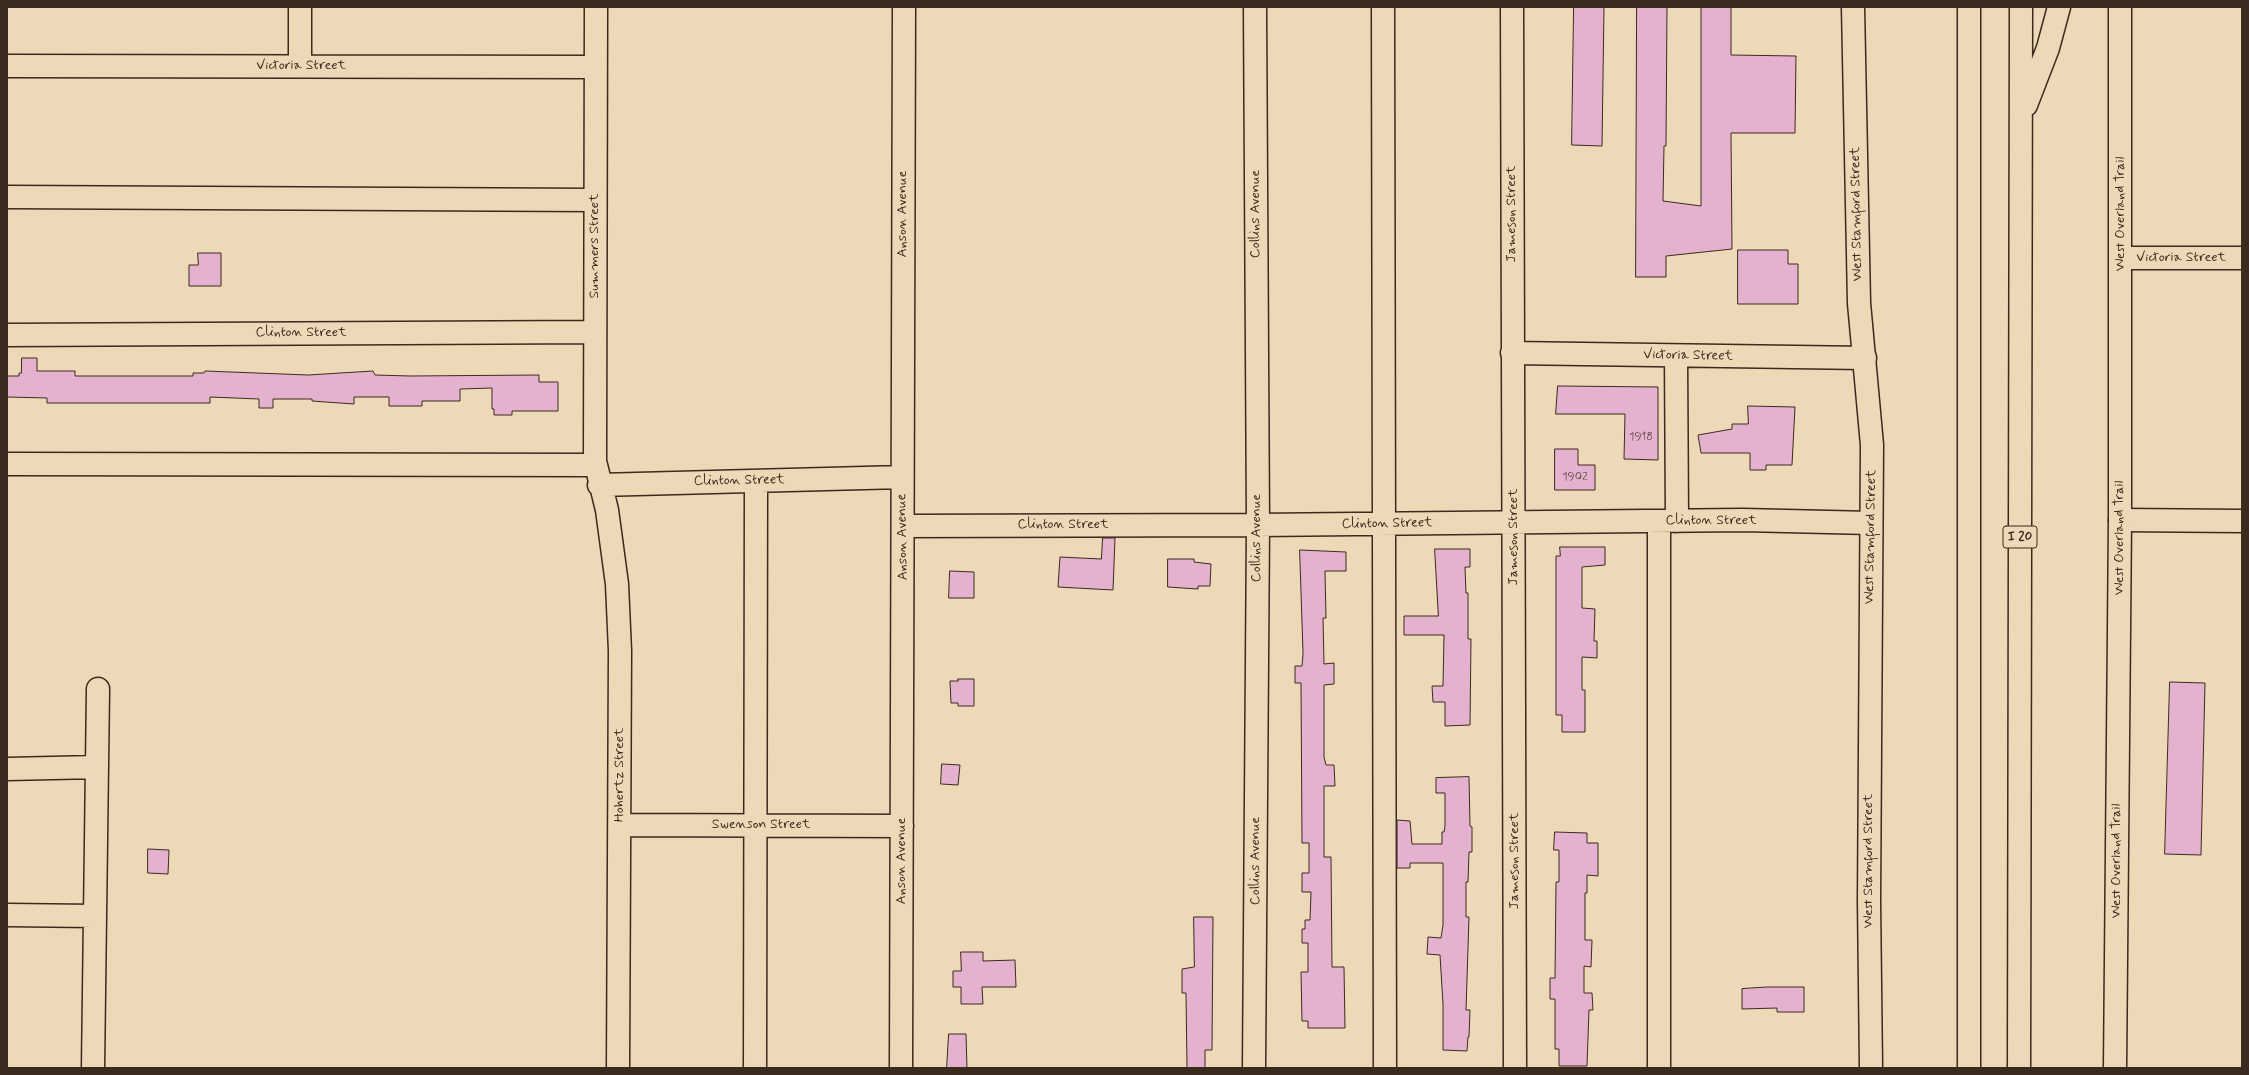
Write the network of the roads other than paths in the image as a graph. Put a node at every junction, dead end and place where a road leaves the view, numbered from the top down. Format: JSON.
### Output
{"nodes":[{"id":1,"x":300,"y":7,"type":"edge"},
{"id":2,"x":596,"y":7,"type":"edge"},
{"id":3,"x":904,"y":7,"type":"edge"},
{"id":4,"x":1255,"y":7,"type":"edge"},
{"id":5,"x":1383,"y":7,"type":"edge"},
{"id":6,"x":1512,"y":7,"type":"edge"},
{"id":7,"x":1853,"y":7,"type":"edge"},
{"id":8,"x":1969,"y":7,"type":"edge"},
{"id":9,"x":2022,"y":7,"type":"edge"},
{"id":10,"x":2059,"y":7,"type":"edge"},
{"id":11,"x":2120,"y":7,"type":"edge"},
{"id":12,"x":7,"y":66,"type":"edge"},
{"id":13,"x":300,"y":66,"type":"junction"},
{"id":14,"x":594,"y":67,"type":"junction"},
{"id":15,"x":2021,"y":118,"type":"junction"},
{"id":16,"x":7,"y":197,"type":"edge"},
{"id":17,"x":595,"y":200,"type":"junction"},
{"id":18,"x":2121,"y":258,"type":"junction"},
{"id":19,"x":2242,"y":258,"type":"edge"},
{"id":20,"x":595,"y":332,"type":"junction"},
{"id":21,"x":7,"y":335,"type":"edge"},
{"id":22,"x":1512,"y":353,"type":"junction"},
{"id":23,"x":1676,"y":356,"type":"junction"},
{"id":24,"x":1865,"y":358,"type":"junction"},
{"id":25,"x":7,"y":464,"type":"edge"},
{"id":26,"x":598,"y":475,"type":"junction"},
{"id":27,"x":902,"y":477,"type":"junction"},
{"id":28,"x":756,"y":481,"type":"junction"},
{"id":29,"x":2120,"y":520,"type":"junction"},
{"id":30,"x":1668,"y":521,"type":"junction"},
{"id":31,"x":2242,"y":521,"type":"edge"},
{"id":32,"x":1514,"y":522,"type":"junction"},
{"id":33,"x":1871,"y":523,"type":"junction"},
{"id":34,"x":1383,"y":524,"type":"junction"},
{"id":35,"x":1258,"y":525,"type":"junction"},
{"id":36,"x":904,"y":526,"type":"junction"},
{"id":37,"x":98,"y":689,"type":"dead end"},
{"id":38,"x":97,"y":767,"type":"junction"},
{"id":39,"x":7,"y":769,"type":"edge"},
{"id":40,"x":620,"y":825,"type":"junction"},
{"id":41,"x":755,"y":826,"type":"junction"},
{"id":42,"x":902,"y":826,"type":"junction"},
{"id":43,"x":7,"y":915,"type":"edge"},
{"id":44,"x":95,"y":916,"type":"junction"},
{"id":45,"x":92,"y":1068,"type":"edge"},
{"id":46,"x":618,"y":1068,"type":"edge"},
{"id":47,"x":755,"y":1068,"type":"edge"},
{"id":48,"x":901,"y":1068,"type":"edge"},
{"id":49,"x":1254,"y":1068,"type":"edge"},
{"id":50,"x":1385,"y":1068,"type":"edge"},
{"id":51,"x":1515,"y":1068,"type":"edge"},
{"id":52,"x":1659,"y":1068,"type":"edge"},
{"id":53,"x":1871,"y":1068,"type":"edge"},
{"id":54,"x":1969,"y":1068,"type":"edge"},
{"id":55,"x":2019,"y":1068,"type":"edge"},
{"id":56,"x":2116,"y":1068,"type":"edge"}],
"edges":[{"from":1,"to":13,"type":"main road"},
{"from":2,"to":14,"type":"main road","name":"Summers Street"},
{"from":3,"to":27,"type":"main road","name":"Anson Avenue"},
{"from":4,"to":35,"type":"main road","name":"Collins Avenue"},
{"from":5,"to":34,"type":"main road"},
{"from":6,"to":22,"type":"main road","name":"Jameson Street"},
{"from":7,"to":24,"type":"main road","name":"West Stamford Street"},
{"from":8,"to":54,"type":"main road"},
{"from":9,"to":15,"type":"main road","number":"I 20"},
{"from":10,"to":15,"type":"main road"},
{"from":11,"to":18,"type":"main road","name":"West Overland Trail"},
{"from":12,"to":13,"type":"main road","name":"Victoria Street"},
{"from":13,"to":14,"type":"main road","name":"Victoria Street"},
{"from":14,"to":17,"type":"main road","name":"Summers Street"},
{"from":15,"to":55,"type":"main road","number":"I 20"},
{"from":16,"to":17,"type":"main road"},
{"from":17,"to":20,"type":"main road","name":"Summers Street"},
{"from":18,"to":19,"type":"main road","name":"Victoria Street"},
{"from":18,"to":29,"type":"main road","name":"West Overland Trail"},
{"from":20,"to":21,"type":"main road","name":"Clinton Street"},
{"from":20,"to":26,"type":"main road","name":"Summers Street"},
{"from":22,"to":23,"type":"main road","name":"Victoria Street"},
{"from":22,"to":32,"type":"main road","name":"Jameson Street"},
{"from":23,"to":24,"type":"main road","name":"Victoria Street"},
{"from":23,"to":30,"type":"main road"},
{"from":24,"to":33,"type":"main road","name":"West Stamford Street"},
{"from":25,"to":26,"type":"main road","name":"Clinton Street"},
{"from":26,"to":28,"type":"main road","name":"Clinton Street"},
{"from":26,"to":40,"type":"main road","name":"Hohertz Street"},
{"from":27,"to":28,"type":"main road","name":"Clinton Street"},
{"from":27,"to":36,"type":"main road","name":"Anson Avenue"},
{"from":28,"to":41,"type":"main road"},
{"from":29,"to":31,"type":"main road"},
{"from":29,"to":56,"type":"main road","name":"West Overland Trail"},
{"from":30,"to":32,"type":"main road","name":"Clinton Street"},
{"from":30,"to":33,"type":"main road","name":"Clinton Street"},
{"from":30,"to":52,"type":"main road"},
{"from":32,"to":34,"type":"main road","name":"Clinton Street"},
{"from":32,"to":51,"type":"main road","name":"Jameson Street"},
{"from":33,"to":53,"type":"main road","name":"West Stamford Street"},
{"from":34,"to":35,"type":"main road","name":"Clinton Street"},
{"from":34,"to":50,"type":"main road"},
{"from":35,"to":36,"type":"main road","name":"Clinton Street"},
{"from":35,"to":49,"type":"main road","name":"Collins Avenue"},
{"from":36,"to":42,"type":"main road","name":"Anson Avenue"},
{"from":37,"to":38,"type":"main road"},
{"from":38,"to":39,"type":"main road"},
{"from":38,"to":44,"type":"main road"},
{"from":40,"to":41,"type":"main road","name":"Swenson Street"},
{"from":40,"to":46,"type":"main road","name":"Hohertz Street"},
{"from":41,"to":42,"type":"main road","name":"Swenson Street"},
{"from":41,"to":47,"type":"main road"},
{"from":42,"to":48,"type":"main road","name":"Anson Avenue"},
{"from":43,"to":44,"type":"main road"},
{"from":44,"to":45,"type":"main road"}]}
